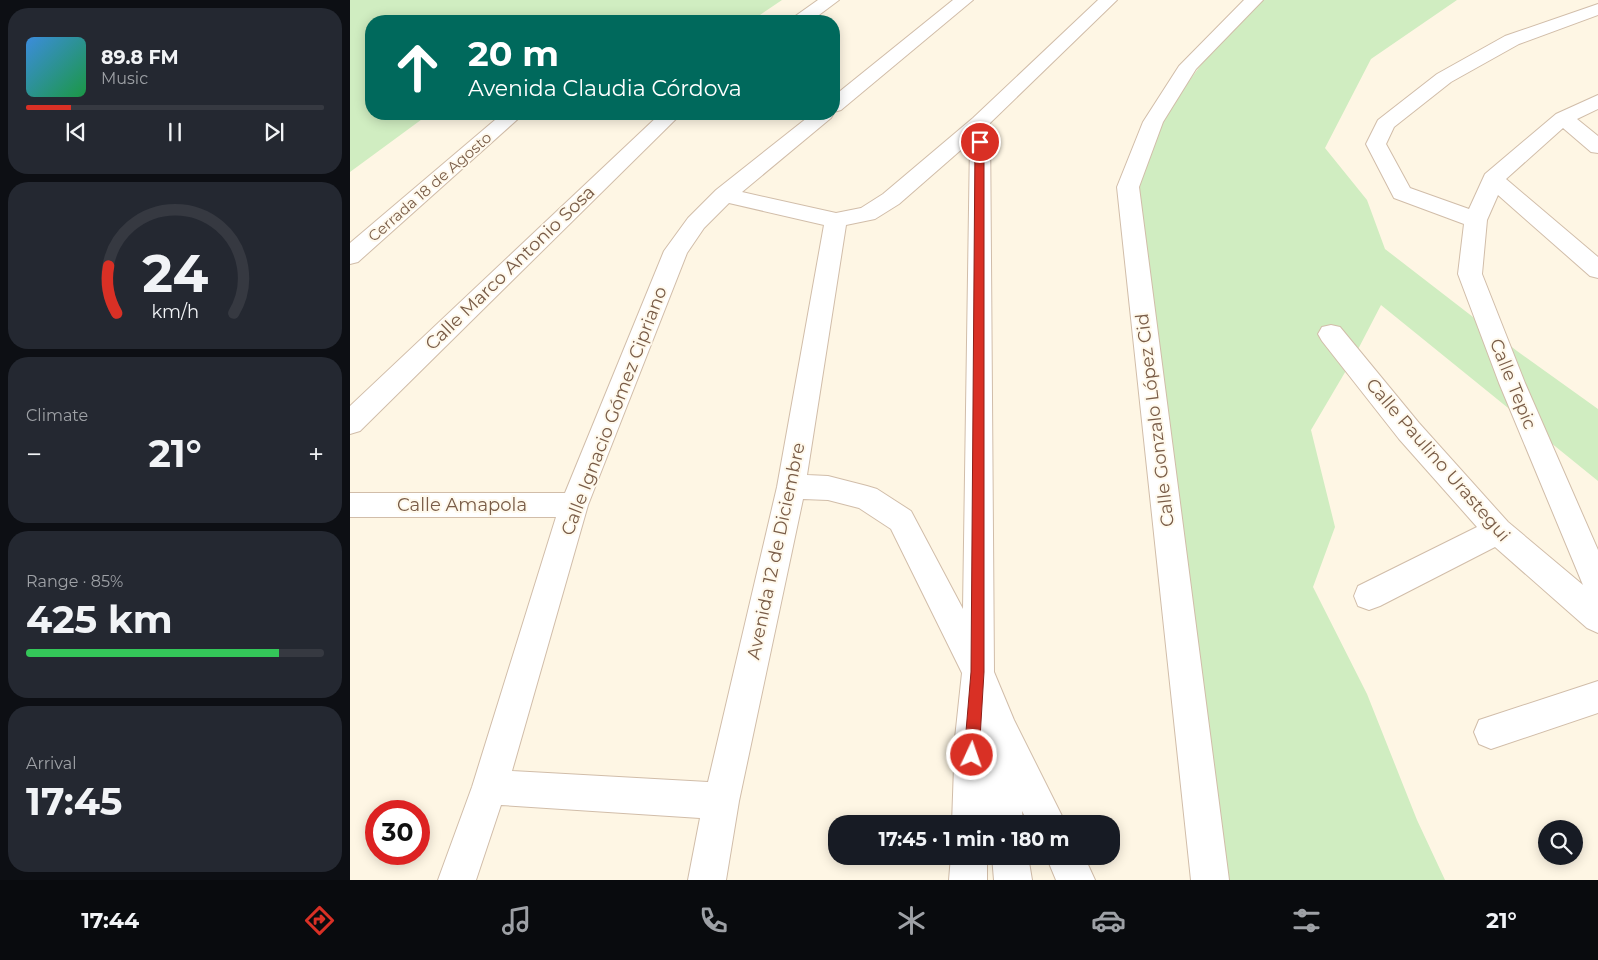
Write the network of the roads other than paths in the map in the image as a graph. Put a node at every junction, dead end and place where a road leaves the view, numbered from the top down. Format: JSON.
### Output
{"nodes":[{"id":1,"x":830,"y":0,"type":"edge"},
{"id":2,"x":1108,"y":0,"type":"edge"},
{"id":3,"x":1254,"y":0,"type":"edge"},
{"id":4,"x":960,"y":1,"type":"edge"},
{"id":5,"x":1598,"y":9,"type":"edge"},
{"id":6,"x":809,"y":15,"type":"edge"},
{"id":7,"x":840,"y":101,"type":"edge"},
{"id":8,"x":1598,"y":101,"type":"edge"},
{"id":9,"x":1563,"y":118,"type":"junction"},
{"id":10,"x":507,"y":120,"type":"edge"},
{"id":11,"x":666,"y":120,"type":"edge"},
{"id":12,"x":817,"y":120,"type":"edge"},
{"id":13,"x":980,"y":122,"type":"junction"},
{"id":14,"x":1598,"y":147,"type":"edge"},
{"id":15,"x":1493,"y":179,"type":"junction"},
{"id":16,"x":724,"y":195,"type":"junction"},
{"id":17,"x":836,"y":220,"type":"junction"},
{"id":18,"x":1476,"y":220,"type":"junction"},
{"id":19,"x":350,"y":256,"type":"edge"},
{"id":20,"x":1598,"y":270,"type":"edge"},
{"id":21,"x":1331,"y":334,"type":"dead end"},
{"id":22,"x":350,"y":423,"type":"edge"},
{"id":23,"x":791,"y":487,"type":"junction"},
{"id":24,"x":350,"y":505,"type":"edge"},
{"id":25,"x":574,"y":505,"type":"junction"},
{"id":26,"x":1498,"y":531,"type":"junction"},
{"id":27,"x":1598,"y":585,"type":"edge"},
{"id":28,"x":1369,"y":596,"type":"dead end"},
{"id":29,"x":1598,"y":618,"type":"edge"},
{"id":30,"x":978,"y":672,"type":"junction"},
{"id":31,"x":1598,"y":697,"type":"edge"},
{"id":32,"x":1491,"y":732,"type":"dead end"},
{"id":33,"x":987,"y":734,"type":"junction"},
{"id":34,"x":490,"y":787,"type":"junction"},
{"id":35,"x":721,"y":801,"type":"junction"},
{"id":36,"x":972,"y":815,"type":"edge"},
{"id":37,"x":1003,"y":815,"type":"edge"},
{"id":38,"x":1042,"y":815,"type":"edge"},
{"id":39,"x":969,"y":865,"type":"edge"},
{"id":40,"x":1011,"y":865,"type":"edge"},
{"id":41,"x":1068,"y":865,"type":"edge"},
{"id":42,"x":457,"y":880,"type":"edge"},
{"id":43,"x":707,"y":880,"type":"edge"},
{"id":44,"x":968,"y":880,"type":"edge"},
{"id":45,"x":1013,"y":880,"type":"edge"},
{"id":46,"x":1076,"y":880,"type":"edge"},
{"id":47,"x":1210,"y":880,"type":"edge"}],
"edges":[{"from":1,"to":6,"type":"street"},
{"from":2,"to":13,"type":"street"},
{"from":3,"to":47,"type":"street","name":"Calle Gonzalo López Cid"},
{"from":4,"to":7,"type":"street"},
{"from":5,"to":18,"type":"street"},
{"from":8,"to":9,"type":"street"},
{"from":9,"to":14,"type":"street"},
{"from":9,"to":15,"type":"street"},
{"from":10,"to":19,"type":"street","name":"Cerrada 18 de Agosto"},
{"from":11,"to":22,"type":"street","name":"Calle Marco Antonio Sosa"},
{"from":12,"to":16,"type":"street","name":"Calle Ignacio Gómez Cipriano"},
{"from":13,"to":17,"type":"street"},
{"from":13,"to":30,"type":"street"},
{"from":15,"to":18,"type":"street","name":"Calle Tepic"},
{"from":15,"to":20,"type":"street"},
{"from":16,"to":17,"type":"street"},
{"from":16,"to":25,"type":"street","name":"Calle Ignacio Gómez Cipriano"},
{"from":17,"to":23,"type":"street","name":"Avenida 12 de Diciembre"},
{"from":18,"to":27,"type":"street","name":"Calle Tepic"},
{"from":21,"to":26,"type":"street","name":"Calle Paulino Urastegui"},
{"from":23,"to":30,"type":"street"},
{"from":23,"to":35,"type":"street","name":"Avenida 12 de Diciembre"},
{"from":24,"to":25,"type":"street","name":"Calle Amapola"},
{"from":25,"to":34,"type":"street","name":"Calle Ignacio Gómez Cipriano"},
{"from":26,"to":28,"type":"street"},
{"from":26,"to":29,"type":"street","name":"Calle Paulino Urastegui"},
{"from":30,"to":33,"type":"street"},
{"from":31,"to":32,"type":"street"},
{"from":33,"to":36,"type":"street"},
{"from":33,"to":37,"type":"street"},
{"from":33,"to":38,"type":"street"},
{"from":34,"to":35,"type":"street"},
{"from":34,"to":42,"type":"street","name":"Calle Ignacio Gómez Cipriano"},
{"from":35,"to":43,"type":"street","name":"Avenida 12 de Diciembre"},
{"from":39,"to":44,"type":"street"},
{"from":40,"to":45,"type":"street"},
{"from":41,"to":46,"type":"street"}]}
